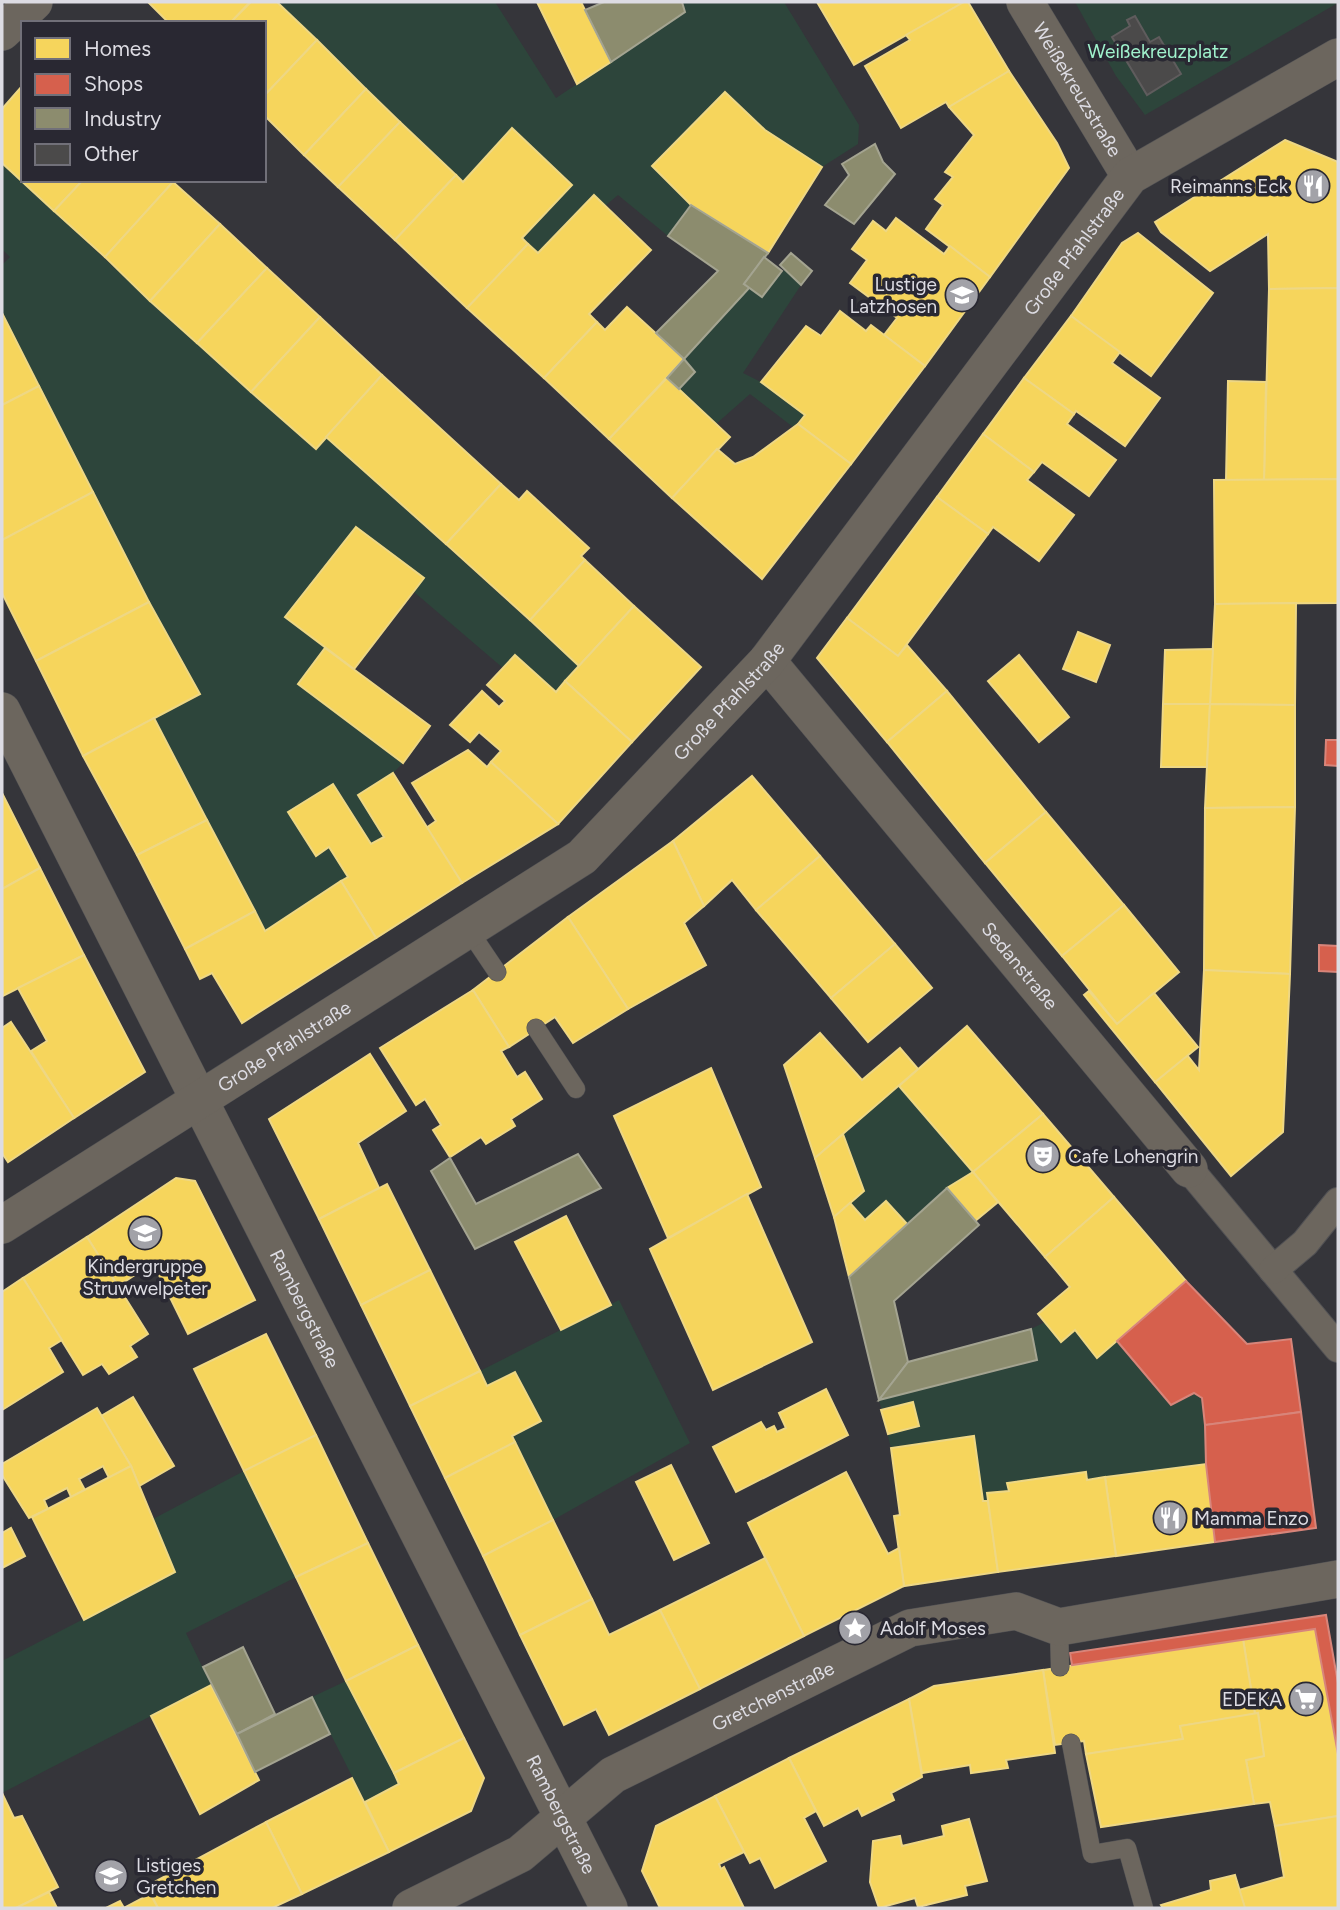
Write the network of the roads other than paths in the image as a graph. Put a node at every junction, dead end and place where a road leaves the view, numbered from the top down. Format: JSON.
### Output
{"nodes":[{"id":1,"x":34,"y":2,"type":"edge"},
{"id":2,"x":1025,"y":2,"type":"edge"},
{"id":3,"x":2,"y":32,"type":"edge"},
{"id":4,"x":1338,"y":57,"type":"edge"},
{"id":5,"x":1130,"y":176,"type":"junction"},
{"id":6,"x":767,"y":661,"type":"junction"},
{"id":7,"x":2,"y":711,"type":"edge"},
{"id":8,"x":468,"y":929,"type":"junction"},
{"id":9,"x":497,"y":972,"type":"dead end"},
{"id":10,"x":536,"y":1028,"type":"dead end"},
{"id":11,"x":576,"y":1088,"type":"dead end"},
{"id":12,"x":198,"y":1100,"type":"junction"},
{"id":13,"x":1189,"y":1169,"type":"joint"},
{"id":14,"x":1338,"y":1202,"type":"edge"},
{"id":15,"x":2,"y":1225,"type":"edge"},
{"id":16,"x":1273,"y":1270,"type":"junction"},
{"id":17,"x":1338,"y":1348,"type":"edge"},
{"id":18,"x":1338,"y":1579,"type":"edge"},
{"id":19,"x":1059,"y":1627,"type":"junction"},
{"id":20,"x":1060,"y":1667,"type":"dead end"},
{"id":21,"x":1071,"y":1743,"type":"dead end"},
{"id":22,"x":563,"y":1815,"type":"junction"},
{"id":23,"x":411,"y":1908,"type":"edge"},
{"id":24,"x":609,"y":1908,"type":"edge"},
{"id":25,"x":1143,"y":1908,"type":"edge"}],
"edges":[{"from":1,"to":3,"type":"street"},
{"from":2,"to":5,"type":"street","name":"Weißekreuzstraße"},
{"from":4,"to":5,"type":"street","name":"Große Pfahlstraße"},
{"from":5,"to":6,"type":"street","name":"Große Pfahlstraße"},
{"from":6,"to":8,"type":"street","name":"Große Pfahlstraße"},
{"from":6,"to":13,"type":"street","name":"Sedanstraße"},
{"from":7,"to":12,"type":"street","name":"Rambergstraße"},
{"from":8,"to":9,"type":"lane"},
{"from":8,"to":12,"type":"street","name":"Große Pfahlstraße"},
{"from":10,"to":11,"type":"lane"},
{"from":12,"to":15,"type":"street","name":"Große Pfahlstraße"},
{"from":12,"to":22,"type":"street","name":"Rambergstraße"},
{"from":13,"to":16,"type":"street","name":"Sedanstraße"},
{"from":14,"to":16,"type":"street"},
{"from":16,"to":17,"type":"street","name":"Sedanstraße"},
{"from":18,"to":19,"type":"street"},
{"from":19,"to":20,"type":"lane"},
{"from":19,"to":22,"type":"street","name":"Gretchenstraße"},
{"from":21,"to":25,"type":"lane"},
{"from":22,"to":23,"type":"street","name":"Gretchenstraße"},
{"from":22,"to":24,"type":"street","name":"Rambergstraße"}]}
